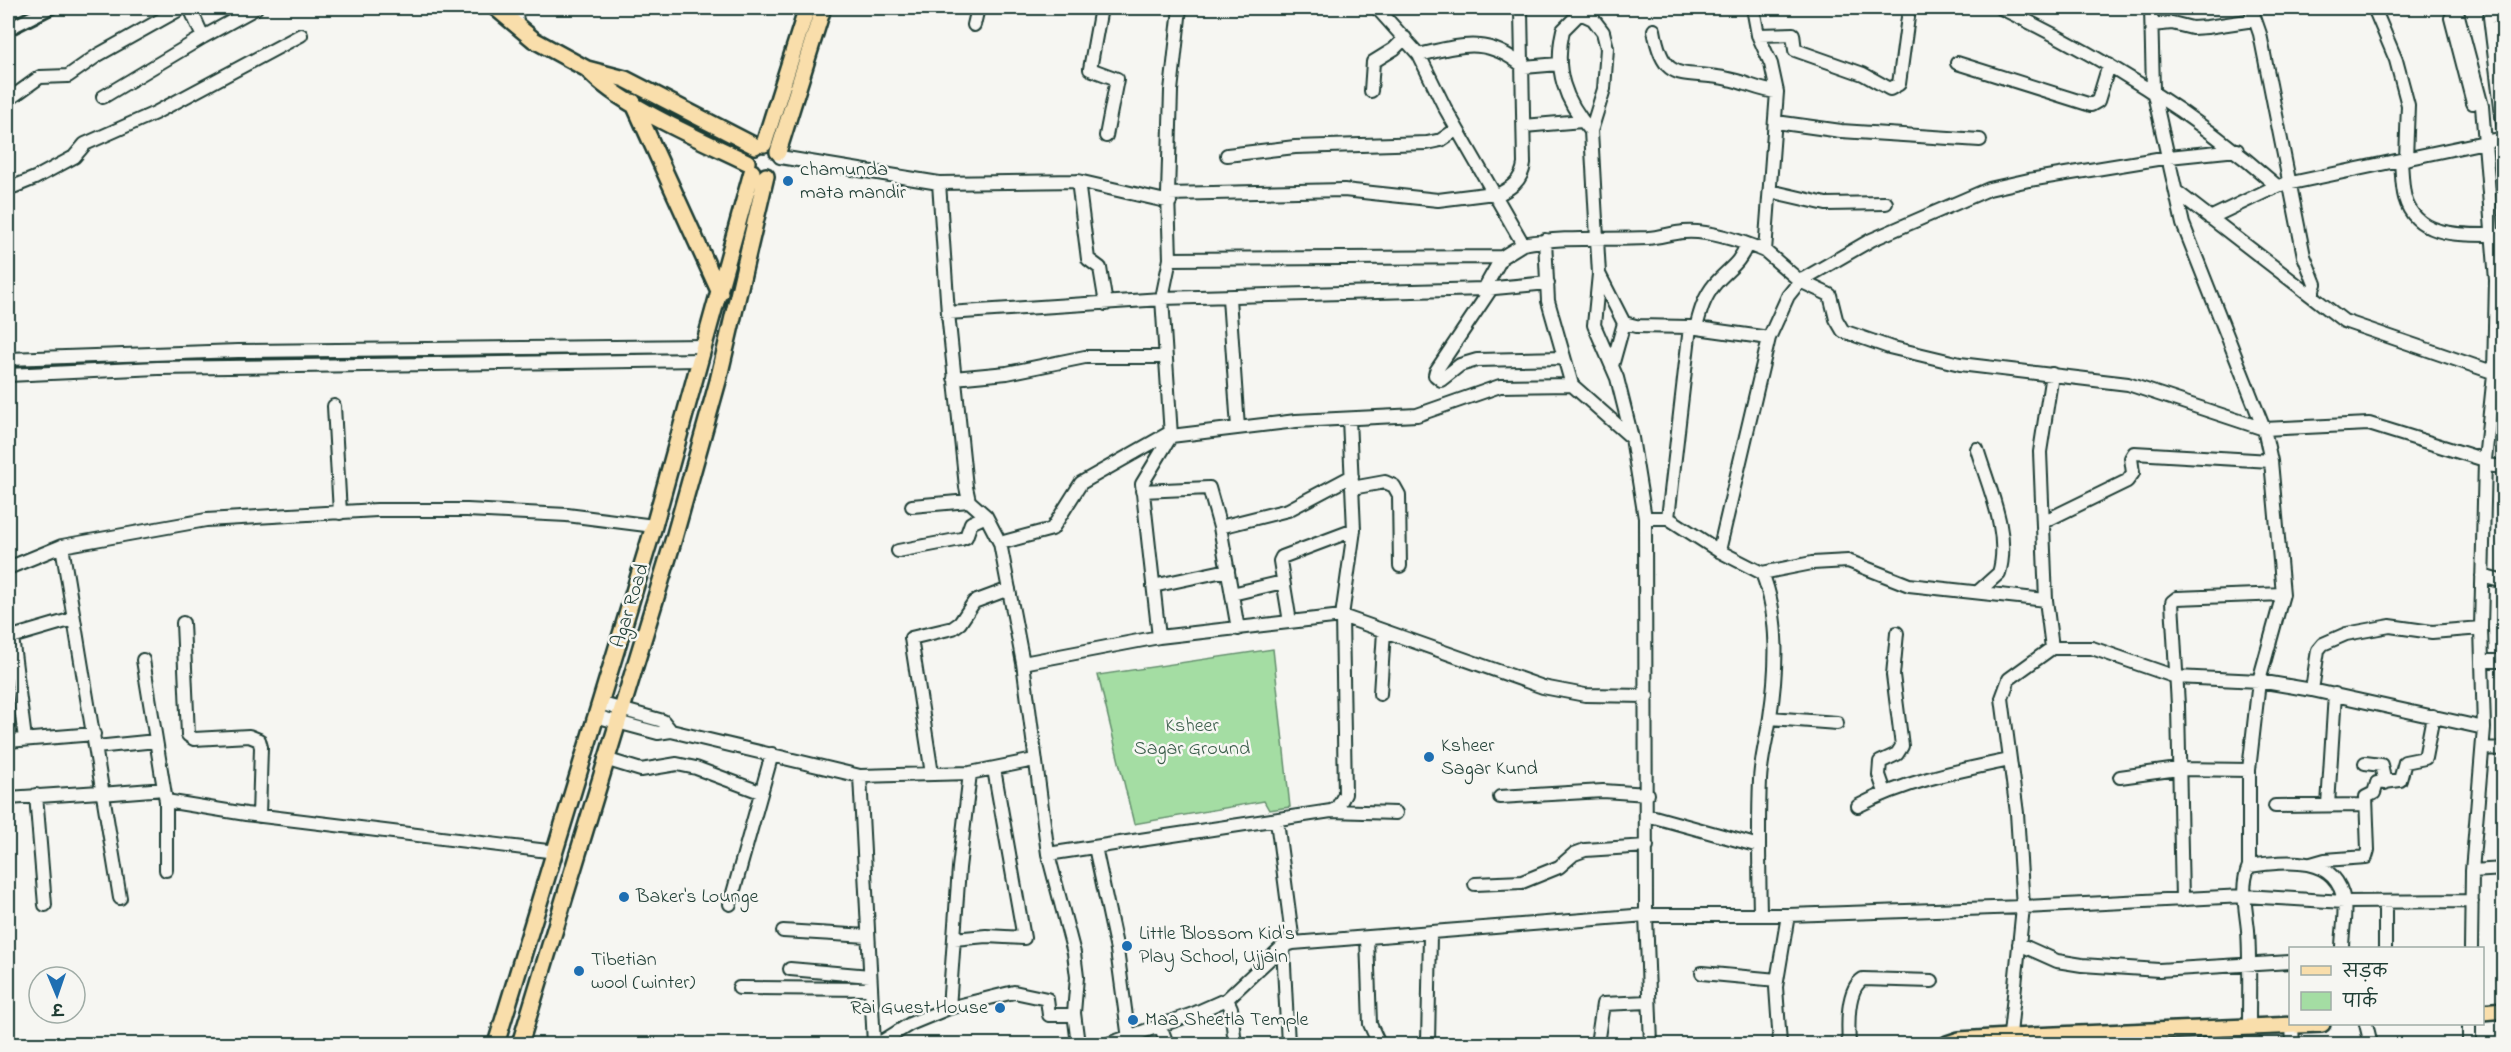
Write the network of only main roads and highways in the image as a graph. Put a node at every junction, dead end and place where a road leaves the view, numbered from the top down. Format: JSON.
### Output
{"nodes":[{"id":1,"x":496,"y":8,"type":"edge"},
{"id":2,"x":807,"y":8,"type":"edge"},
{"id":3,"x":823,"y":8,"type":"edge"},
{"id":4,"x":587,"y":69,"type":"junction"},
{"id":5,"x":633,"y":102,"type":"junction"},
{"id":6,"x":760,"y":145,"type":"junction"},
{"id":7,"x":779,"y":154,"type":"junction"},
{"id":8,"x":755,"y":170,"type":"junction"},
{"id":9,"x":720,"y":293,"type":"junction"},
{"id":10,"x":2504,"y":1010,"type":"edge"},
{"id":11,"x":2484,"y":1012,"type":"edge"},
{"id":12,"x":2302,"y":1025,"type":"edge"},
{"id":13,"x":2009,"y":1041,"type":"edge"},
{"id":14,"x":496,"y":1044,"type":"edge"},
{"id":15,"x":520,"y":1044,"type":"edge"},
{"id":16,"x":1947,"y":1044,"type":"edge"}],
"edges":[{"from":1,"to":4,"type":"main road"},
{"from":2,"to":6,"type":"main road","name":"Agar Road"},
{"from":3,"to":7,"type":"main road","name":"Agar Road"},
{"from":4,"to":5,"type":"main road"},
{"from":4,"to":6,"type":"main road"},
{"from":5,"to":8,"type":"main road"},
{"from":5,"to":9,"type":"main road"},
{"from":6,"to":7,"type":"main road"},
{"from":6,"to":8,"type":"main road","name":"Agar Road"},
{"from":7,"to":8,"type":"main road","name":"Agar Road"},
{"from":8,"to":9,"type":"main road"},
{"from":8,"to":15,"type":"main road","name":"Agar Road"},
{"from":9,"to":14,"type":"main road"},
{"from":10,"to":11,"type":"main road"},
{"from":12,"to":13,"type":"main road"},
{"from":13,"to":16,"type":"main road"}]}
